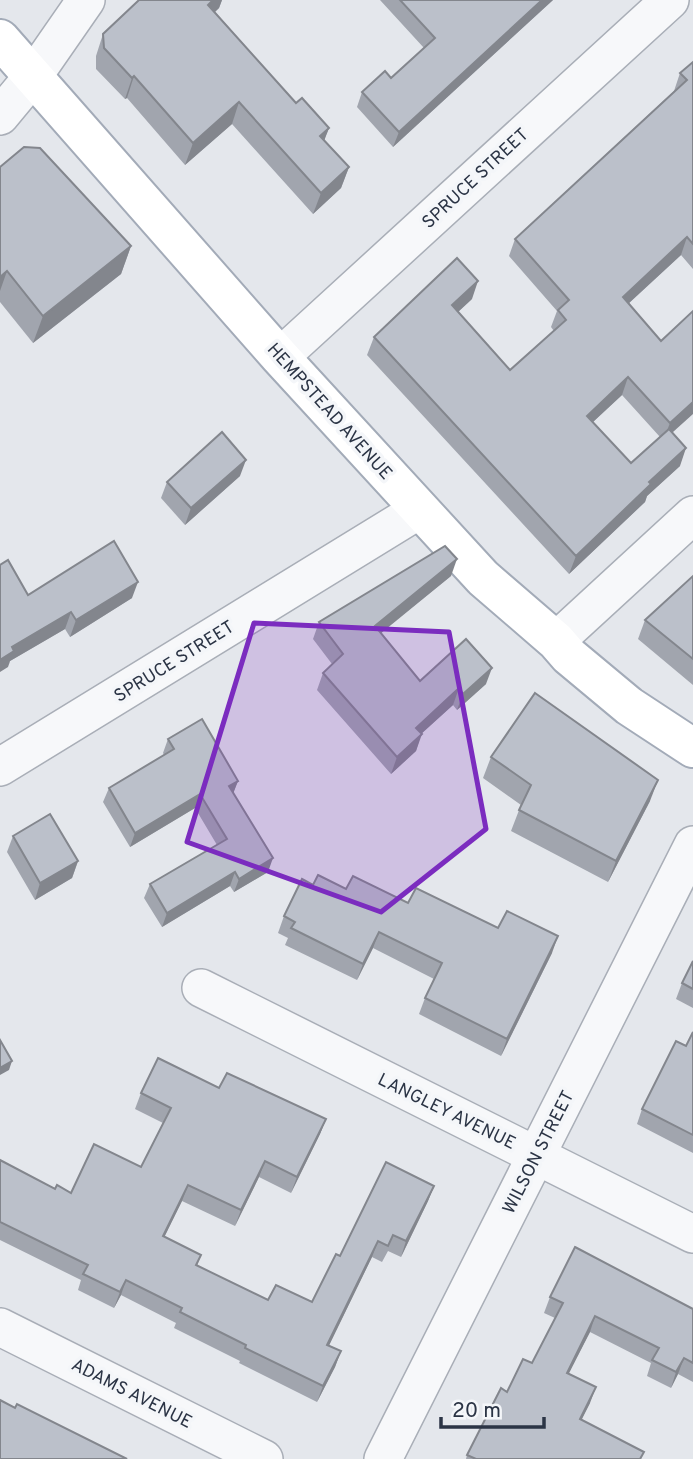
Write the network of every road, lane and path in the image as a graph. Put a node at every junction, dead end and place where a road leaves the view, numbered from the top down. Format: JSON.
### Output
{"nodes":[{"id":1,"x":86,"y":0,"type":"edge"},
{"id":2,"x":670,"y":0,"type":"edge"},
{"id":3,"x":0,"y":39,"type":"edge"},
{"id":4,"x":34,"y":75,"type":"junction"},
{"id":5,"x":0,"y":116,"type":"edge"},
{"id":6,"x":280,"y":357,"type":"junction"},
{"id":7,"x":419,"y":510,"type":"junction"},
{"id":8,"x":693,"y":515,"type":"edge"},
{"id":9,"x":556,"y":640,"type":"junction"},
{"id":10,"x":693,"y":748,"type":"edge"},
{"id":11,"x":0,"y":767,"type":"edge"},
{"id":12,"x":693,"y":845,"type":"edge"},
{"id":13,"x":201,"y":988,"type":"dead end"},
{"id":14,"x":536,"y":1155,"type":"junction"},
{"id":15,"x":693,"y":1234,"type":"edge"},
{"id":16,"x":0,"y":1327,"type":"edge"},
{"id":17,"x":264,"y":1459,"type":"edge"},
{"id":18,"x":383,"y":1459,"type":"edge"}],
"edges":[{"from":1,"to":4,"type":"street"},
{"from":2,"to":6,"type":"street","name":"SPRUCE STREET"},
{"from":3,"to":4,"type":"main road","name":"HEMPSTEAD AVENUE"},
{"from":4,"to":5,"type":"street"},
{"from":4,"to":6,"type":"main road","name":"HEMPSTEAD AVENUE"},
{"from":6,"to":7,"type":"main road","name":"HEMPSTEAD AVENUE"},
{"from":7,"to":9,"type":"main road","name":"HEMPSTEAD AVENUE"},
{"from":7,"to":11,"type":"street","name":"SPRUCE STREET"},
{"from":8,"to":9,"type":"street"},
{"from":9,"to":10,"type":"main road","name":"HEMPSTEAD AVENUE"},
{"from":12,"to":14,"type":"street","name":"WILSON STREET"},
{"from":13,"to":14,"type":"street","name":"LANGLEY AVENUE"},
{"from":14,"to":15,"type":"street","name":"LANGLEY AVENUE"},
{"from":14,"to":18,"type":"street","name":"WILSON STREET"},
{"from":16,"to":17,"type":"street","name":"ADAMS AVENUE"}]}
